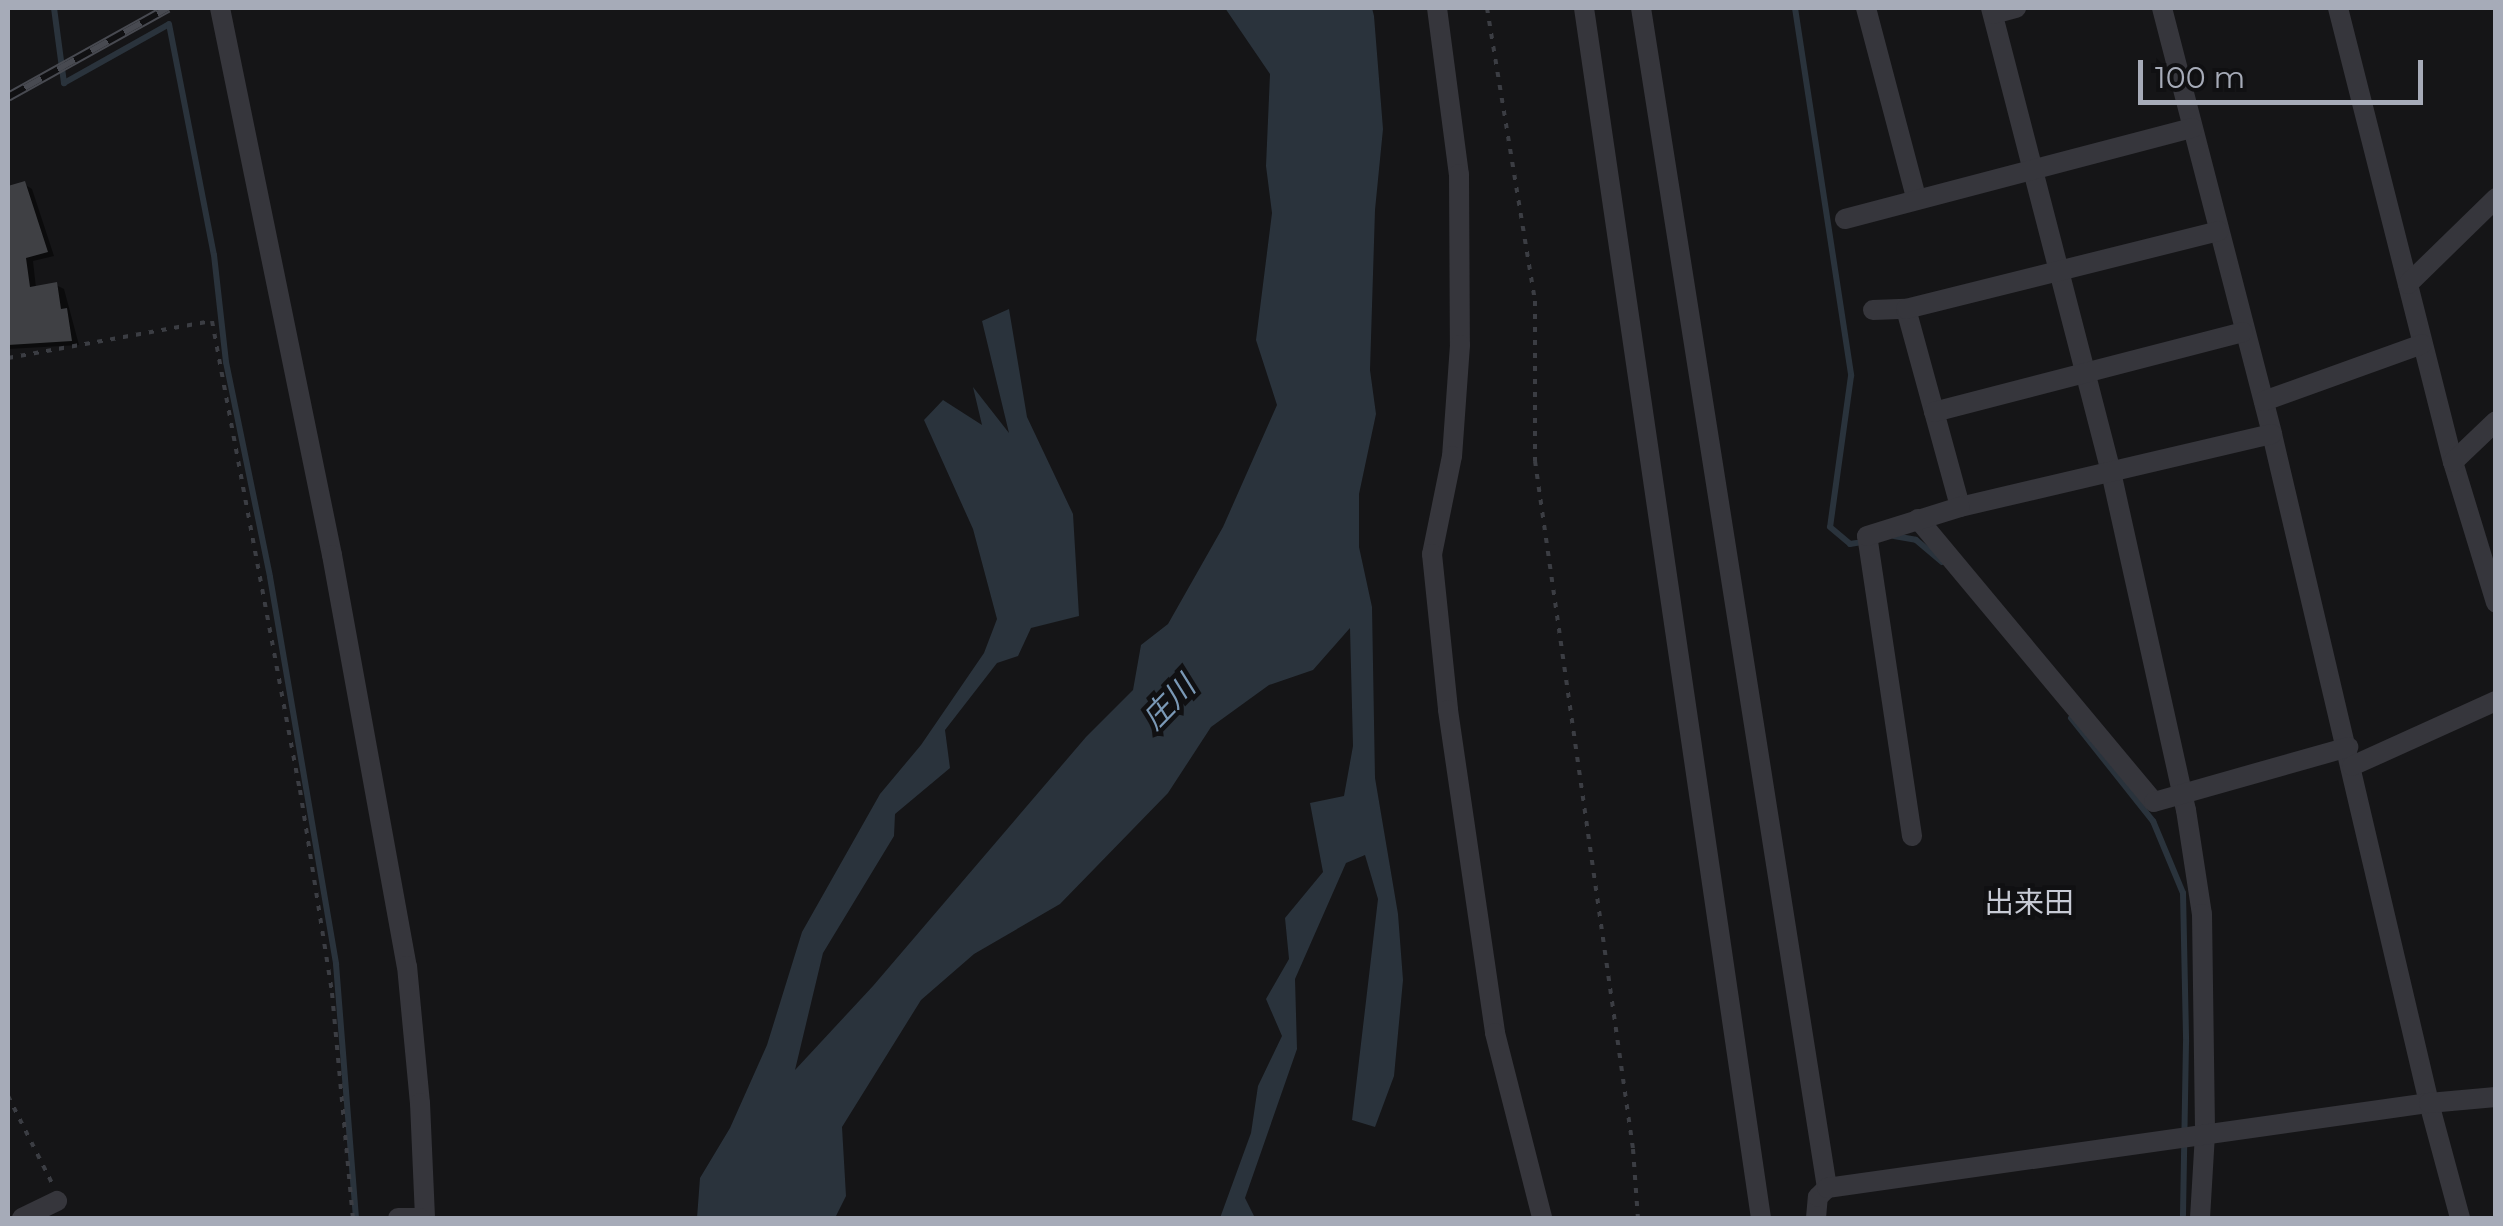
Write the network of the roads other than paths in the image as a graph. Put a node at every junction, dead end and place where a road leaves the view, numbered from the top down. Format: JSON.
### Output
{"nodes":[{"id":1,"x":208,"y":8,"type":"edge"},
{"id":2,"x":220,"y":8,"type":"edge"},
{"id":3,"x":1436,"y":8,"type":"edge"},
{"id":4,"x":1584,"y":8,"type":"edge"},
{"id":5,"x":1641,"y":8,"type":"edge"},
{"id":6,"x":1867,"y":8,"type":"edge"},
{"id":7,"x":2016,"y":8,"type":"edge"},
{"id":8,"x":2162,"y":8,"type":"edge"},
{"id":9,"x":2338,"y":8,"type":"edge"},
{"id":10,"x":1992,"y":11,"type":"edge"},
{"id":11,"x":232,"y":79,"type":"junction"},
{"id":12,"x":2192,"y":128,"type":"junction"},
{"id":13,"x":2032,"y":166,"type":"junction"},
{"id":14,"x":1916,"y":197,"type":"junction"},
{"id":15,"x":2496,"y":198,"type":"edge"},
{"id":16,"x":1844,"y":219,"type":"dead end"},
{"id":17,"x":2218,"y":231,"type":"junction"},
{"id":18,"x":2059,"y":269,"type":"junction"},
{"id":19,"x":2408,"y":284,"type":"junction"},
{"id":20,"x":1906,"y":309,"type":"junction"},
{"id":21,"x":1873,"y":310,"type":"dead end"},
{"id":22,"x":2242,"y":332,"type":"junction"},
{"id":23,"x":2422,"y":344,"type":"junction"},
{"id":24,"x":2082,"y":371,"type":"junction"},
{"id":25,"x":2264,"y":401,"type":"junction"},
{"id":26,"x":1934,"y":412,"type":"junction"},
{"id":27,"x":2496,"y":421,"type":"edge"},
{"id":28,"x":2272,"y":434,"type":"junction"},
{"id":29,"x":2452,"y":462,"type":"junction"},
{"id":30,"x":2111,"y":472,"type":"junction"},
{"id":31,"x":1960,"y":507,"type":"junction"},
{"id":32,"x":1918,"y":519,"type":"junction"},
{"id":33,"x":2496,"y":603,"type":"edge"},
{"id":34,"x":2496,"y":701,"type":"edge"},
{"id":35,"x":2350,"y":757,"type":"junction"},
{"id":36,"x":2181,"y":792,"type":"junction"},
{"id":37,"x":1912,"y":836,"type":"dead end"},
{"id":38,"x":2496,"y":1098,"type":"edge"},
{"id":39,"x":2429,"y":1103,"type":"junction"},
{"id":40,"x":2205,"y":1134,"type":"junction"},
{"id":41,"x":1827,"y":1188,"type":"junction"},
{"id":42,"x":55,"y":1192,"type":"road end"},
{"id":43,"x":22,"y":1218,"type":"edge"},
{"id":44,"x":398,"y":1218,"type":"edge"},
{"id":45,"x":423,"y":1218,"type":"edge"},
{"id":46,"x":1542,"y":1218,"type":"edge"},
{"id":47,"x":1761,"y":1218,"type":"edge"},
{"id":48,"x":1816,"y":1218,"type":"edge"},
{"id":49,"x":2200,"y":1218,"type":"edge"},
{"id":50,"x":2460,"y":1218,"type":"edge"}],
"edges":[{"from":1,"to":11,"type":"street"},
{"from":2,"to":11,"type":"street"},
{"from":3,"to":46,"type":"street"},
{"from":4,"to":47,"type":"street"},
{"from":5,"to":41,"type":"street"},
{"from":6,"to":14,"type":"street"},
{"from":7,"to":10,"type":"street"},
{"from":8,"to":12,"type":"street"},
{"from":9,"to":19,"type":"street"},
{"from":10,"to":13,"type":"street"},
{"from":11,"to":45,"type":"street"},
{"from":12,"to":13,"type":"street"},
{"from":12,"to":17,"type":"street"},
{"from":13,"to":14,"type":"street"},
{"from":13,"to":18,"type":"street"},
{"from":14,"to":16,"type":"street"},
{"from":15,"to":19,"type":"street"},
{"from":17,"to":18,"type":"street"},
{"from":17,"to":22,"type":"street"},
{"from":18,"to":20,"type":"street"},
{"from":18,"to":24,"type":"street"},
{"from":19,"to":23,"type":"street"},
{"from":20,"to":21,"type":"street"},
{"from":20,"to":26,"type":"street"},
{"from":22,"to":24,"type":"street"},
{"from":22,"to":25,"type":"street"},
{"from":23,"to":25,"type":"street"},
{"from":23,"to":29,"type":"street"},
{"from":24,"to":26,"type":"street"},
{"from":24,"to":30,"type":"street"},
{"from":25,"to":28,"type":"street"},
{"from":26,"to":31,"type":"street"},
{"from":27,"to":29,"type":"street"},
{"from":28,"to":30,"type":"street"},
{"from":28,"to":35,"type":"street"},
{"from":29,"to":33,"type":"street"},
{"from":30,"to":31,"type":"street"},
{"from":30,"to":36,"type":"street"},
{"from":31,"to":32,"type":"street"},
{"from":32,"to":36,"type":"street"},
{"from":32,"to":37,"type":"street"},
{"from":34,"to":35,"type":"street"},
{"from":35,"to":36,"type":"street"},
{"from":35,"to":39,"type":"street"},
{"from":36,"to":40,"type":"street"},
{"from":38,"to":39,"type":"street"},
{"from":39,"to":40,"type":"street"},
{"from":39,"to":50,"type":"street"},
{"from":40,"to":41,"type":"street"},
{"from":40,"to":49,"type":"street"},
{"from":41,"to":48,"type":"street"},
{"from":42,"to":43,"type":"street"},
{"from":44,"to":45,"type":"street"}]}
